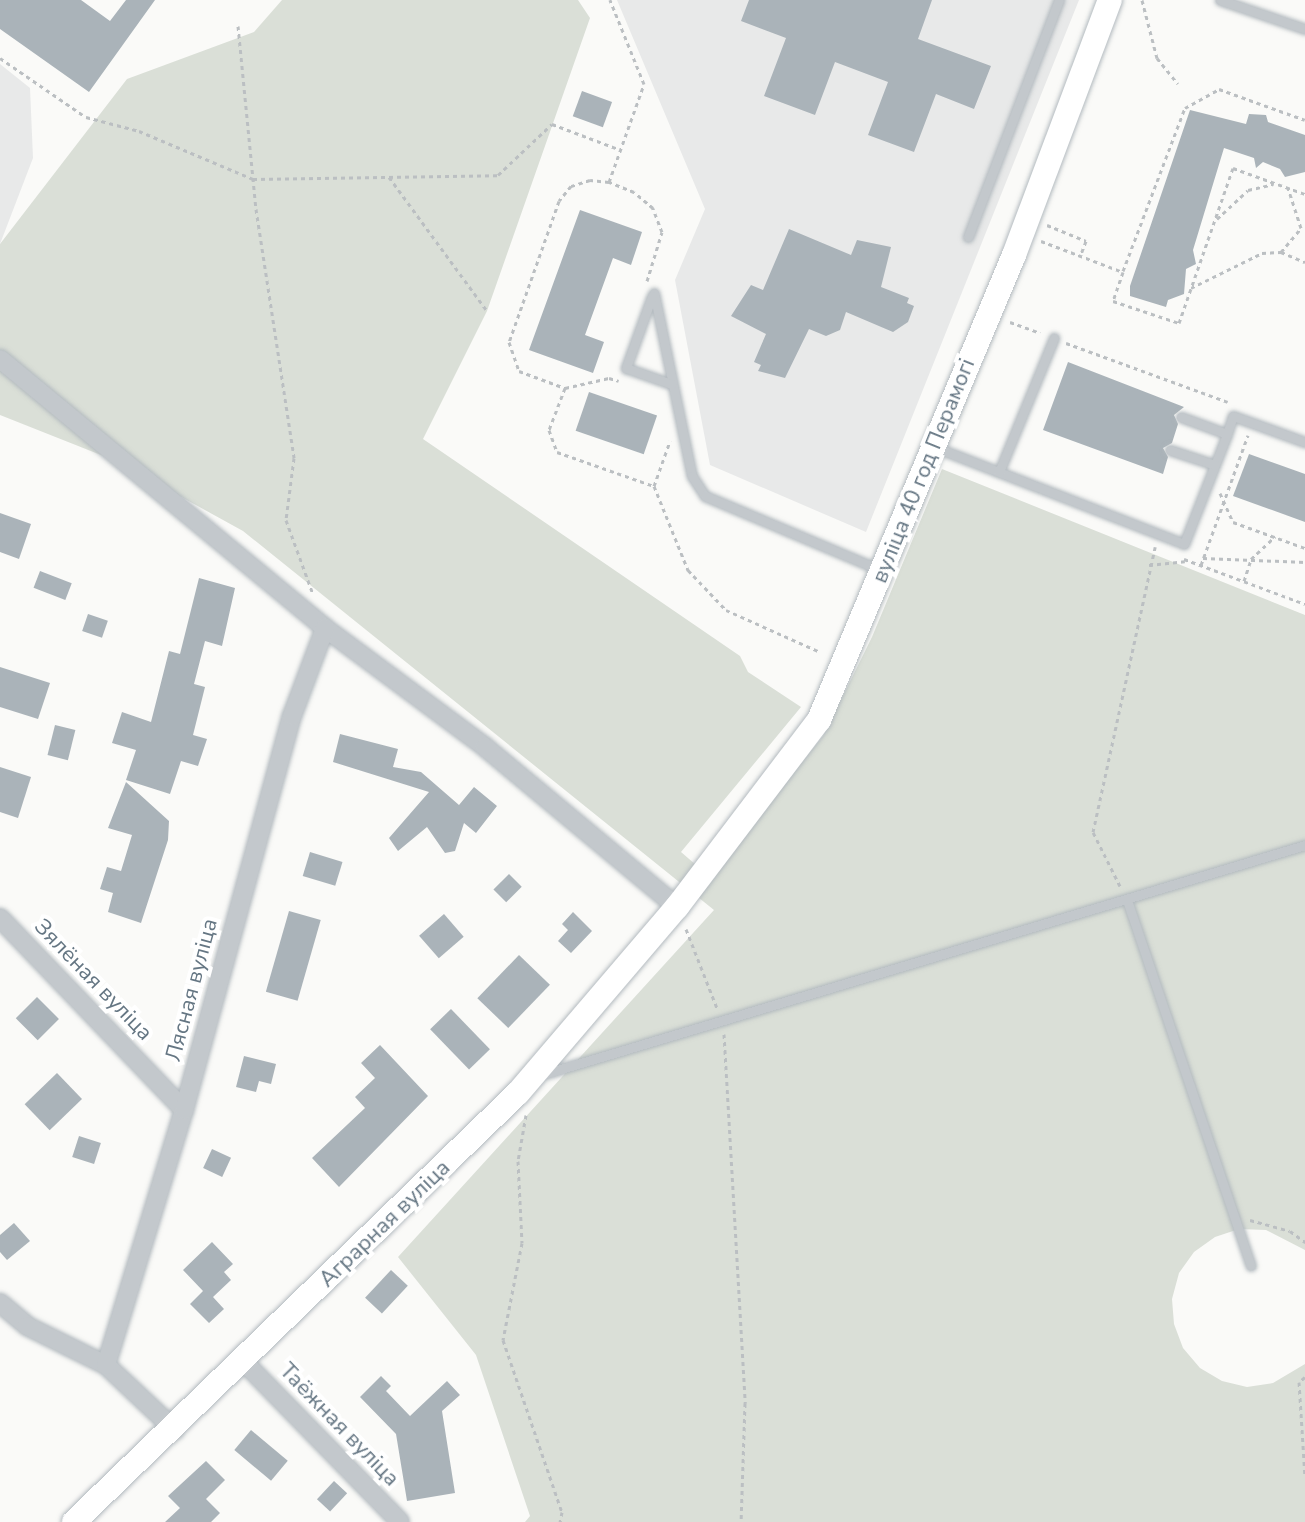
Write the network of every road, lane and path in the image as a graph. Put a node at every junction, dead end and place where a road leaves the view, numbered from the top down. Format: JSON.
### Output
{"nodes":[{"id":1,"x":610,"y":0,"type":"edge"},
{"id":2,"x":1059,"y":0,"type":"edge"},
{"id":3,"x":1110,"y":0,"type":"edge"},
{"id":4,"x":1142,"y":0,"type":"edge"},
{"id":5,"x":1220,"y":0,"type":"edge"},
{"id":6,"x":238,"y":26,"type":"dead end"},
{"id":7,"x":1305,"y":29,"type":"edge"},
{"id":8,"x":0,"y":58,"type":"edge"},
{"id":9,"x":1178,"y":84,"type":"dead end"},
{"id":10,"x":1305,"y":120,"type":"edge"},
{"id":11,"x":621,"y":150,"type":"junction"},
{"id":12,"x":389,"y":177,"type":"junction"},
{"id":13,"x":253,"y":179,"type":"junction"},
{"id":14,"x":609,"y":182,"type":"junction"},
{"id":15,"x":1275,"y":183,"type":"junction"},
{"id":16,"x":1288,"y":188,"type":"junction"},
{"id":17,"x":1305,"y":194,"type":"edge"},
{"id":18,"x":1215,"y":222,"type":"junction"},
{"id":19,"x":1032,"y":228,"type":"junction"},
{"id":20,"x":968,"y":237,"type":"dead end"},
{"id":21,"x":1281,"y":252,"type":"junction"},
{"id":22,"x":1080,"y":257,"type":"junction"},
{"id":23,"x":1305,"y":262,"type":"edge"},
{"id":24,"x":1123,"y":272,"type":"junction"},
{"id":25,"x":647,"y":284,"type":"dead end"},
{"id":26,"x":1191,"y":288,"type":"junction"},
{"id":27,"x":487,"y":311,"type":"dead end"},
{"id":28,"x":1003,"y":319,"type":"dead end"},
{"id":29,"x":1054,"y":338,"type":"junction"},
{"id":30,"x":0,"y":359,"type":"edge"},
{"id":31,"x":614,"y":364,"type":"dead end"},
{"id":32,"x":609,"y":378,"type":"junction"},
{"id":33,"x":623,"y":383,"type":"dead end"},
{"id":34,"x":671,"y":384,"type":"junction"},
{"id":35,"x":565,"y":388,"type":"junction"},
{"id":36,"x":1181,"y":417,"type":"dead end"},
{"id":37,"x":1252,"y":423,"type":"junction"},
{"id":38,"x":674,"y":430,"type":"dead end"},
{"id":39,"x":1227,"y":434,"type":"junction"},
{"id":40,"x":1305,"y":442,"type":"edge"},
{"id":41,"x":933,"y":446,"type":"junction"},
{"id":42,"x":1170,"y":450,"type":"dead end"},
{"id":43,"x":1215,"y":465,"type":"junction"},
{"id":44,"x":999,"y":472,"type":"junction"},
{"id":45,"x":654,"y":486,"type":"junction"},
{"id":46,"x":1224,"y":502,"type":"junction"},
{"id":47,"x":1159,"y":534,"type":"junction"},
{"id":48,"x":1275,"y":537,"type":"junction"},
{"id":49,"x":1154,"y":547,"type":"junction"},
{"id":50,"x":1305,"y":548,"type":"edge"},
{"id":51,"x":1166,"y":552,"type":"dead end"},
{"id":52,"x":1177,"y":556,"type":"dead end"},
{"id":53,"x":1203,"y":558,"type":"junction"},
{"id":54,"x":1251,"y":559,"type":"junction"},
{"id":55,"x":1188,"y":560,"type":"junction"},
{"id":56,"x":1305,"y":562,"type":"edge"},
{"id":57,"x":1149,"y":565,"type":"junction"},
{"id":58,"x":1201,"y":565,"type":"junction"},
{"id":59,"x":883,"y":572,"type":"junction"},
{"id":60,"x":1244,"y":581,"type":"junction"},
{"id":61,"x":1305,"y":604,"type":"edge"},
{"id":62,"x":325,"y":628,"type":"junction"},
{"id":63,"x":818,"y":651,"type":"dead end"},
{"id":64,"x":1305,"y":845,"type":"edge"},
{"id":65,"x":1127,"y":900,"type":"junction"},
{"id":66,"x":677,"y":907,"type":"junction"},
{"id":67,"x":0,"y":918,"type":"edge"},
{"id":68,"x":723,"y":1023,"type":"junction"},
{"id":69,"x":533,"y":1076,"type":"junction"},
{"id":70,"x":184,"y":1110,"type":"junction"},
{"id":71,"x":1235,"y":1218,"type":"junction"},
{"id":72,"x":1305,"y":1242,"type":"edge"},
{"id":73,"x":1251,"y":1266,"type":"dead end"},
{"id":74,"x":0,"y":1303,"type":"edge"},
{"id":75,"x":244,"y":1362,"type":"junction"},
{"id":76,"x":106,"y":1365,"type":"junction"},
{"id":77,"x":1305,"y":1377,"type":"edge"},
{"id":78,"x":175,"y":1430,"type":"junction"},
{"id":79,"x":1305,"y":1477,"type":"edge"},
{"id":80,"x":74,"y":1522,"type":"edge"},
{"id":81,"x":400,"y":1522,"type":"edge"},
{"id":82,"x":560,"y":1522,"type":"edge"},
{"id":83,"x":741,"y":1522,"type":"edge"}],
"edges":[{"from":1,"to":11,"type":"path"},
{"from":2,"to":20,"type":"lane"},
{"from":3,"to":19,"type":"street","name":"вуліца 40 год Перамогі"},
{"from":4,"to":9,"type":"path"},
{"from":5,"to":7,"type":"lane"},
{"from":6,"to":13,"type":"path"},
{"from":8,"to":13,"type":"path"},
{"from":10,"to":24,"type":"path"},
{"from":11,"to":12,"type":"path"},
{"from":11,"to":14,"type":"path"},
{"from":12,"to":13,"type":"path"},
{"from":12,"to":27,"type":"path"},
{"from":13,"to":62,"type":"path"},
{"from":14,"to":25,"type":"path"},
{"from":14,"to":35,"type":"path"},
{"from":15,"to":16,"type":"path"},
{"from":15,"to":18,"type":"path"},
{"from":15,"to":18,"type":"path"},
{"from":16,"to":17,"type":"path"},
{"from":16,"to":21,"type":"path"},
{"from":18,"to":26,"type":"path"},
{"from":19,"to":22,"type":"path"},
{"from":19,"to":22,"type":"path"},
{"from":19,"to":41,"type":"street","name":"вуліца 40 год Перамогі"},
{"from":21,"to":23,"type":"path"},
{"from":21,"to":26,"type":"path"},
{"from":22,"to":24,"type":"path"},
{"from":24,"to":26,"type":"path"},
{"from":28,"to":29,"type":"path"},
{"from":29,"to":37,"type":"path"},
{"from":29,"to":44,"type":"lane"},
{"from":30,"to":62,"type":"street"},
{"from":31,"to":32,"type":"path"},
{"from":32,"to":33,"type":"path"},
{"from":32,"to":35,"type":"path"},
{"from":34,"to":34,"type":"lane"},
{"from":34,"to":59,"type":"lane"},
{"from":35,"to":45,"type":"path"},
{"from":36,"to":39,"type":"lane"},
{"from":37,"to":39,"type":"lane"},
{"from":37,"to":40,"type":"lane"},
{"from":37,"to":46,"type":"path"},
{"from":38,"to":45,"type":"path"},
{"from":39,"to":43,"type":"lane"},
{"from":41,"to":44,"type":"lane"},
{"from":41,"to":59,"type":"street","name":"вуліца 40 год Перамогі"},
{"from":42,"to":43,"type":"lane"},
{"from":43,"to":47,"type":"lane"},
{"from":44,"to":47,"type":"lane"},
{"from":45,"to":63,"type":"path"},
{"from":46,"to":48,"type":"path"},
{"from":46,"to":53,"type":"path"},
{"from":47,"to":49,"type":"path"},
{"from":48,"to":50,"type":"path"},
{"from":48,"to":54,"type":"path"},
{"from":49,"to":51,"type":"path"},
{"from":49,"to":57,"type":"path"},
{"from":52,"to":55,"type":"path"},
{"from":53,"to":54,"type":"path"},
{"from":53,"to":58,"type":"path"},
{"from":54,"to":56,"type":"path"},
{"from":54,"to":60,"type":"path"},
{"from":55,"to":57,"type":"path"},
{"from":55,"to":58,"type":"path"},
{"from":57,"to":65,"type":"path"},
{"from":58,"to":60,"type":"path"},
{"from":59,"to":66,"type":"street","name":"вуліца 40 год Перамогі"},
{"from":60,"to":61,"type":"path"},
{"from":62,"to":66,"type":"street"},
{"from":62,"to":70,"type":"street","name":"Лясная вуліца"},
{"from":64,"to":65,"type":"lane"},
{"from":65,"to":68,"type":"lane"},
{"from":65,"to":71,"type":"lane"},
{"from":66,"to":68,"type":"path"},
{"from":66,"to":69,"type":"street","name":"Аграрная вуліца"},
{"from":67,"to":70,"type":"street","name":"Зялёная вуліца"},
{"from":68,"to":69,"type":"lane"},
{"from":68,"to":83,"type":"path"},
{"from":69,"to":75,"type":"street","name":"Аграрная вуліца"},
{"from":69,"to":82,"type":"path"},
{"from":70,"to":76,"type":"street","name":"Лясная вуліца"},
{"from":71,"to":72,"type":"path"},
{"from":71,"to":73,"type":"lane"},
{"from":74,"to":76,"type":"street"},
{"from":75,"to":78,"type":"street","name":"Аграрная вуліца"},
{"from":75,"to":81,"type":"street","name":"Таёжная вуліца"},
{"from":76,"to":78,"type":"street"},
{"from":77,"to":79,"type":"path"},
{"from":78,"to":80,"type":"street","name":"Аграрная вуліца"}]}
